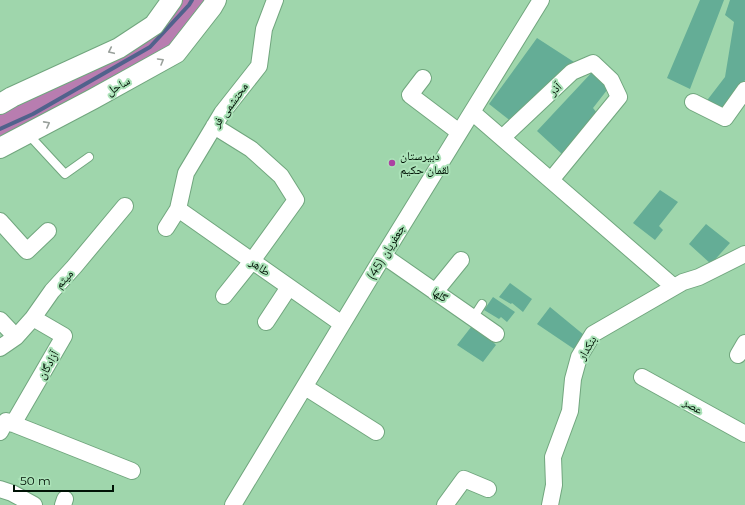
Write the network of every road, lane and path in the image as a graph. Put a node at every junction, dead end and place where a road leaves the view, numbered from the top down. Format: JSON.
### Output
{"nodes":[{"id":1,"x":216,"y":0,"type":"edge"},
{"id":2,"x":275,"y":0,"type":"edge"},
{"id":3,"x":541,"y":0,"type":"edge"},
{"id":4,"x":168,"y":1,"type":"edge"},
{"id":5,"x":423,"y":78,"type":"dead end"},
{"id":6,"x":745,"y":90,"type":"edge"},
{"id":7,"x":693,"y":102,"type":"dead end"},
{"id":8,"x":0,"y":104,"type":"edge"},
{"id":9,"x":472,"y":112,"type":"junction"},
{"id":10,"x":214,"y":126,"type":"junction"},
{"id":11,"x":459,"y":132,"type":"junction"},
{"id":12,"x":28,"y":134,"type":"junction"},
{"id":13,"x":502,"y":138,"type":"junction"},
{"id":14,"x":0,"y":148,"type":"edge"},
{"id":15,"x":89,"y":157,"type":"dead end"},
{"id":16,"x":551,"y":180,"type":"junction"},
{"id":17,"x":125,"y":206,"type":"dead end"},
{"id":18,"x":178,"y":209,"type":"junction"},
{"id":19,"x":0,"y":221,"type":"edge"},
{"id":20,"x":166,"y":228,"type":"dead end"},
{"id":21,"x":48,"y":231,"type":"dead end"},
{"id":22,"x":745,"y":254,"type":"edge"},
{"id":23,"x":384,"y":256,"type":"junction"},
{"id":24,"x":461,"y":260,"type":"dead end"},
{"id":25,"x":252,"y":261,"type":"junction"},
{"id":26,"x":289,"y":287,"type":"junction"},
{"id":27,"x":674,"y":287,"type":"junction"},
{"id":28,"x":435,"y":292,"type":"junction"},
{"id":29,"x":224,"y":296,"type":"dead end"},
{"id":30,"x":482,"y":304,"type":"dead end"},
{"id":31,"x":33,"y":318,"type":"junction"},
{"id":32,"x":473,"y":318,"type":"junction"},
{"id":33,"x":0,"y":320,"type":"edge"},
{"id":34,"x":266,"y":322,"type":"dead end"},
{"id":35,"x":342,"y":324,"type":"junction"},
{"id":36,"x":496,"y":334,"type":"dead end"},
{"id":37,"x":16,"y":337,"type":"junction"},
{"id":38,"x":0,"y":348,"type":"edge"},
{"id":39,"x":642,"y":377,"type":"dead end"},
{"id":40,"x":305,"y":387,"type":"junction"},
{"id":41,"x":6,"y":426,"type":"edge"},
{"id":42,"x":376,"y":432,"type":"dead end"},
{"id":43,"x":745,"y":434,"type":"edge"},
{"id":44,"x":132,"y":471,"type":"dead end"},
{"id":45,"x":0,"y":489,"type":"edge"},
{"id":46,"x":488,"y":489,"type":"dead end"},
{"id":47,"x":34,"y":505,"type":"edge"},
{"id":48,"x":233,"y":505,"type":"edge"},
{"id":49,"x":445,"y":505,"type":"edge"},
{"id":50,"x":550,"y":505,"type":"edge"}],
"edges":[{"from":12,"to":1,"type":"street","name":"ساحل","one_way":true},
{"from":2,"to":10,"type":"street","name":"محتشمی فر"},
{"from":3,"to":9,"type":"street","name":"جعفریان (45)"},
{"from":4,"to":8,"type":"street","one_way":true},
{"from":5,"to":11,"type":"street"},
{"from":6,"to":7,"type":"street"},
{"from":9,"to":11,"type":"street","name":"جعفریان (45)"},
{"from":9,"to":13,"type":"street"},
{"from":10,"to":18,"type":"street","name":"محتشمی فر"},
{"from":10,"to":25,"type":"street"},
{"from":11,"to":23,"type":"street","name":"جعفریان (45)"},
{"from":12,"to":14,"type":"street","name":"ساحل"},
{"from":12,"to":15,"type":"lane"},
{"from":13,"to":16,"type":"street"},
{"from":13,"to":16,"type":"street","name":"آذر"},
{"from":16,"to":27,"type":"street"},
{"from":17,"to":31,"type":"street","name":"میثم"},
{"from":18,"to":20,"type":"street","name":"محتشمی فر"},
{"from":18,"to":25,"type":"street","name":"طاهر"},
{"from":19,"to":21,"type":"street"},
{"from":22,"to":27,"type":"street","name":"بنکدار"},
{"from":23,"to":28,"type":"street","name":"گلها"},
{"from":23,"to":35,"type":"street","name":"جعفریان (45)"},
{"from":24,"to":28,"type":"street"},
{"from":25,"to":26,"type":"street","name":"طاهر"},
{"from":25,"to":29,"type":"street"},
{"from":26,"to":34,"type":"street"},
{"from":26,"to":35,"type":"street","name":"طاهر"},
{"from":27,"to":50,"type":"street","name":"بنکدار"},
{"from":28,"to":32,"type":"street","name":"گلها"},
{"from":30,"to":32,"type":"lane"},
{"from":31,"to":37,"type":"street","name":"میثم"},
{"from":31,"to":41,"type":"street","name":"آزادگان"},
{"from":32,"to":36,"type":"street","name":"گلها"},
{"from":33,"to":37,"type":"street"},
{"from":35,"to":40,"type":"street","name":"جعفریان (45)"},
{"from":37,"to":38,"type":"street","name":"میثم"},
{"from":39,"to":43,"type":"street","name":"عصر"},
{"from":40,"to":42,"type":"street"},
{"from":40,"to":48,"type":"street","name":"جعفریان (45)"},
{"from":41,"to":44,"type":"street"},
{"from":45,"to":47,"type":"street"},
{"from":46,"to":49,"type":"street"}]}
